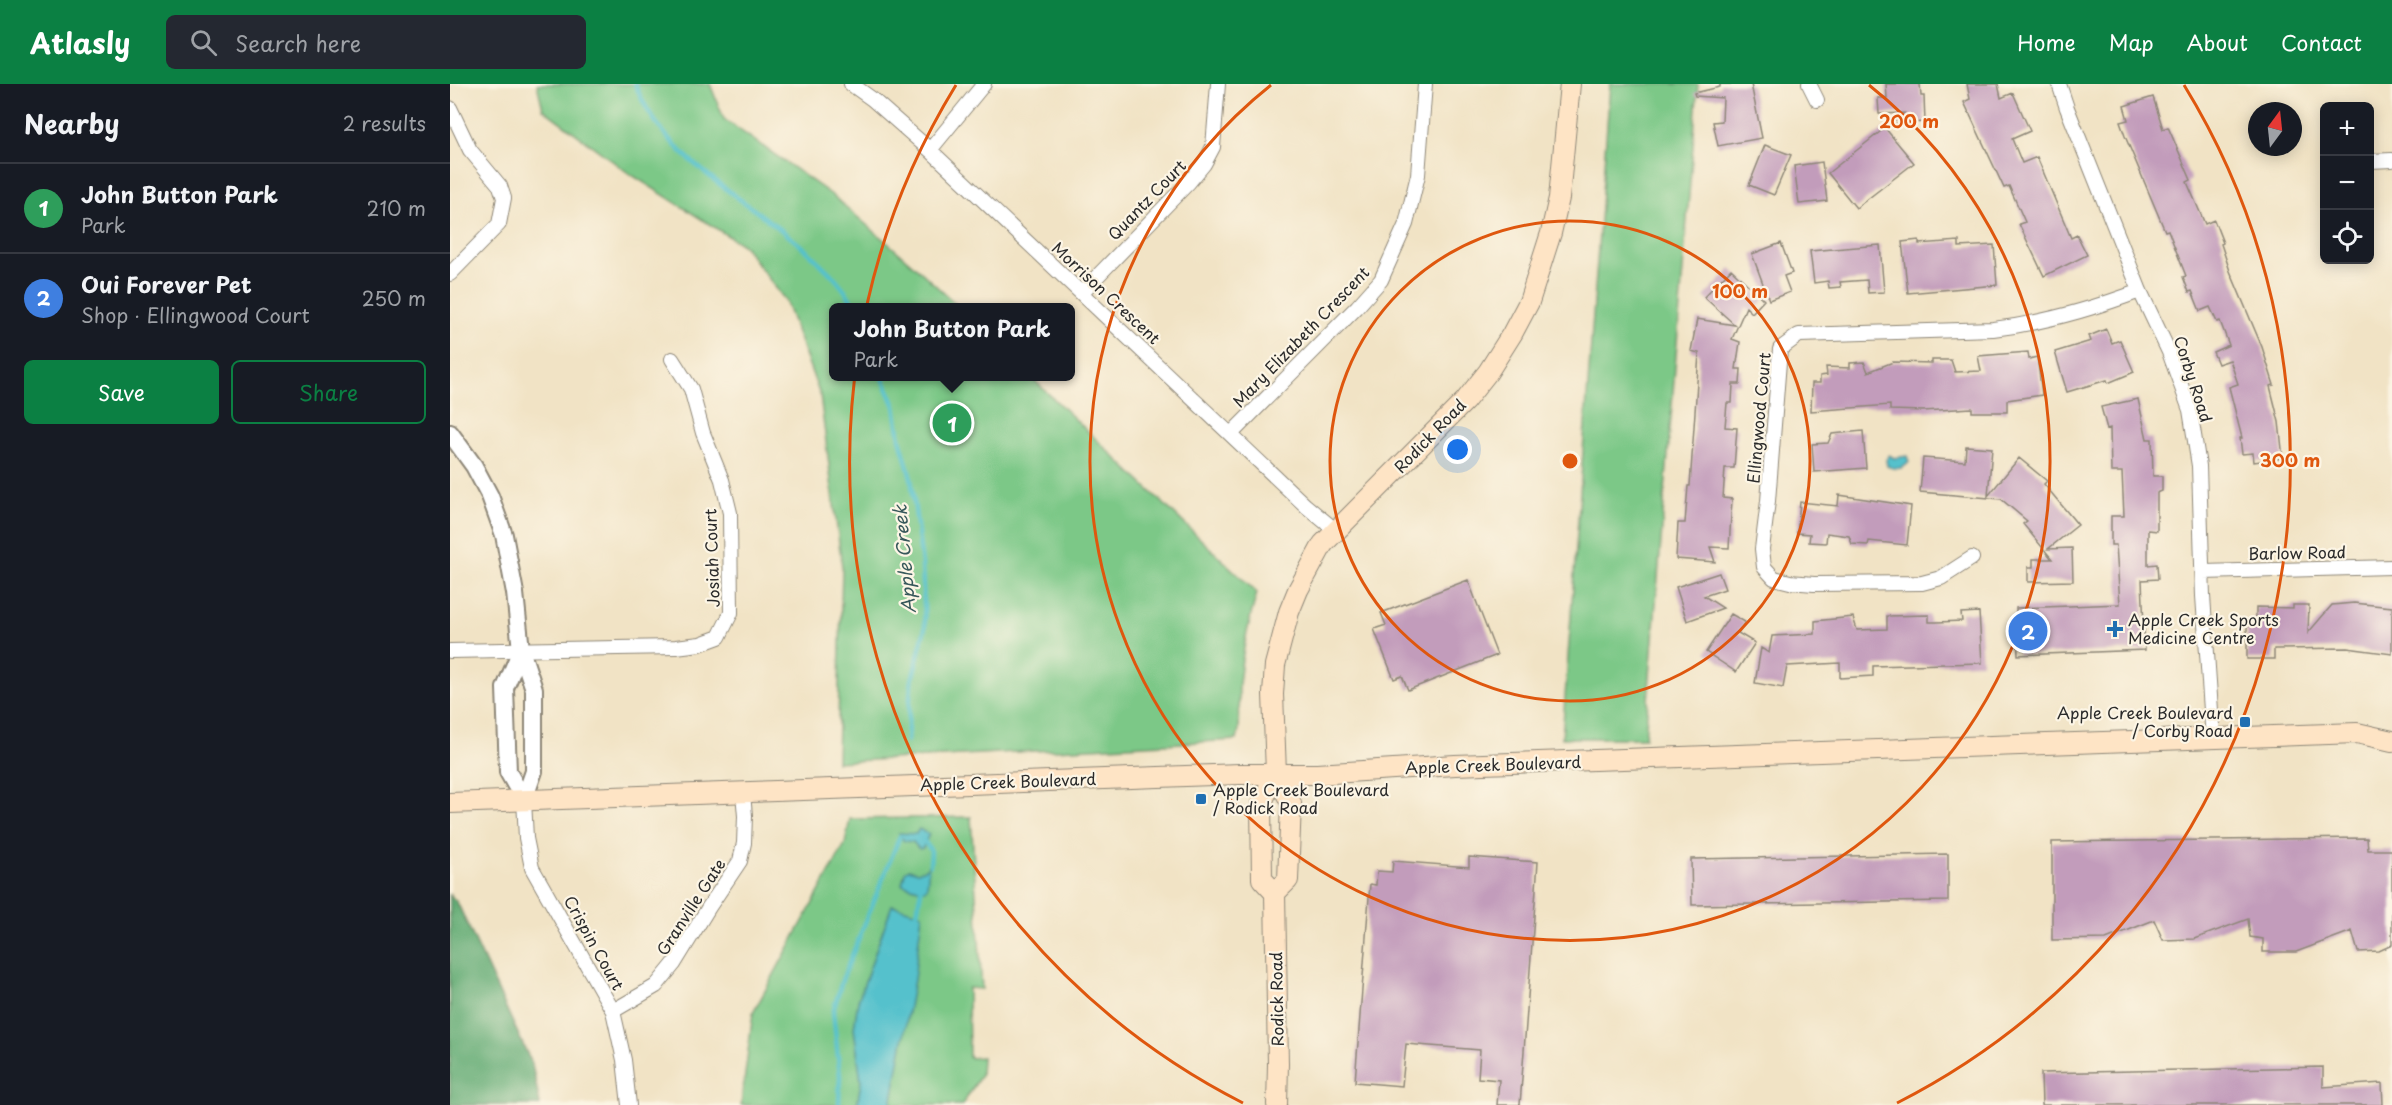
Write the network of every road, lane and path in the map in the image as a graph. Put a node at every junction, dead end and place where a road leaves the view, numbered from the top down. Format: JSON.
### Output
{"nodes":[{"id":1,"x":851,"y":84,"type":"edge"},
{"id":2,"x":984,"y":84,"type":"edge"},
{"id":3,"x":1218,"y":84,"type":"edge"},
{"id":4,"x":1425,"y":84,"type":"edge"},
{"id":5,"x":1570,"y":84,"type":"edge"},
{"id":6,"x":1809,"y":84,"type":"edge"},
{"id":7,"x":2059,"y":84,"type":"edge"},
{"id":8,"x":1817,"y":100,"type":"dead end"},
{"id":9,"x":450,"y":108,"type":"edge"},
{"id":10,"x":930,"y":150,"type":"junction"},
{"id":11,"x":2392,"y":160,"type":"edge"},
{"id":12,"x":2374,"y":161,"type":"edge"},
{"id":13,"x":450,"y":274,"type":"edge"},
{"id":14,"x":2140,"y":291,"type":"junction"},
{"id":15,"x":1082,"y":292,"type":"junction"},
{"id":16,"x":672,"y":359,"type":"dead end"},
{"id":17,"x":450,"y":433,"type":"edge"},
{"id":18,"x":1231,"y":434,"type":"junction"},
{"id":19,"x":1335,"y":530,"type":"junction"},
{"id":20,"x":1972,"y":558,"type":"dead end"},
{"id":21,"x":2392,"y":567,"type":"edge"},
{"id":22,"x":2203,"y":572,"type":"junction"},
{"id":23,"x":520,"y":650,"type":"junction"},
{"id":24,"x":450,"y":651,"type":"edge"},
{"id":25,"x":2213,"y":739,"type":"junction"},
{"id":26,"x":2392,"y":741,"type":"edge"},
{"id":27,"x":1276,"y":773,"type":"junction"},
{"id":28,"x":743,"y":793,"type":"junction"},
{"id":29,"x":524,"y":800,"type":"junction"},
{"id":30,"x":450,"y":803,"type":"edge"},
{"id":31,"x":1275,"y":893,"type":"junction"},
{"id":32,"x":614,"y":1011,"type":"junction"},
{"id":33,"x":629,"y":1105,"type":"edge"},
{"id":34,"x":1277,"y":1105,"type":"edge"}],
"edges":[{"from":1,"to":10,"type":"street","name":"Morrison Crescent"},
{"from":2,"to":10,"type":"street"},
{"from":3,"to":15,"type":"street","name":"Quantz Court"},
{"from":4,"to":18,"type":"street","name":"Mary Elizabeth Crescent"},
{"from":5,"to":19,"type":"main road","name":"Rodick Road"},
{"from":6,"to":8,"type":"street"},
{"from":7,"to":14,"type":"street","name":"Corby Road"},
{"from":9,"to":13,"type":"street"},
{"from":10,"to":15,"type":"street","name":"Morrison Crescent"},
{"from":11,"to":12,"type":"street"},
{"from":14,"to":20,"type":"street","name":"Ellingwood Court"},
{"from":14,"to":22,"type":"street","name":"Corby Road"},
{"from":15,"to":18,"type":"street","name":"Morrison Crescent"},
{"from":16,"to":23,"type":"street","name":"Josiah Court"},
{"from":17,"to":23,"type":"street"},
{"from":18,"to":19,"type":"street","name":"Morrison Crescent"},
{"from":19,"to":27,"type":"main road","name":"Rodick Road"},
{"from":21,"to":22,"type":"street","name":"Barlow Road"},
{"from":22,"to":25,"type":"street","name":"Corby Road"},
{"from":23,"to":24,"type":"street"},
{"from":23,"to":29,"type":"street"},
{"from":23,"to":29,"type":"street"},
{"from":25,"to":26,"type":"main road","name":"Apple Creek Boulevard"},
{"from":25,"to":27,"type":"main road","name":"Apple Creek Boulevard"},
{"from":27,"to":28,"type":"main road","name":"Apple Creek Boulevard"},
{"from":27,"to":31,"type":"main road","name":"Rodick Road"},
{"from":27,"to":31,"type":"main road","name":"Rodick Road"},
{"from":28,"to":29,"type":"main road","name":"Apple Creek Boulevard"},
{"from":28,"to":32,"type":"street","name":"Granville Gate"},
{"from":29,"to":30,"type":"main road","name":"Apple Creek Boulevard"},
{"from":29,"to":32,"type":"street","name":"Crispin Court"},
{"from":31,"to":34,"type":"main road","name":"Rodick Road"},
{"from":32,"to":33,"type":"street","name":"Crispin Court"}]}
